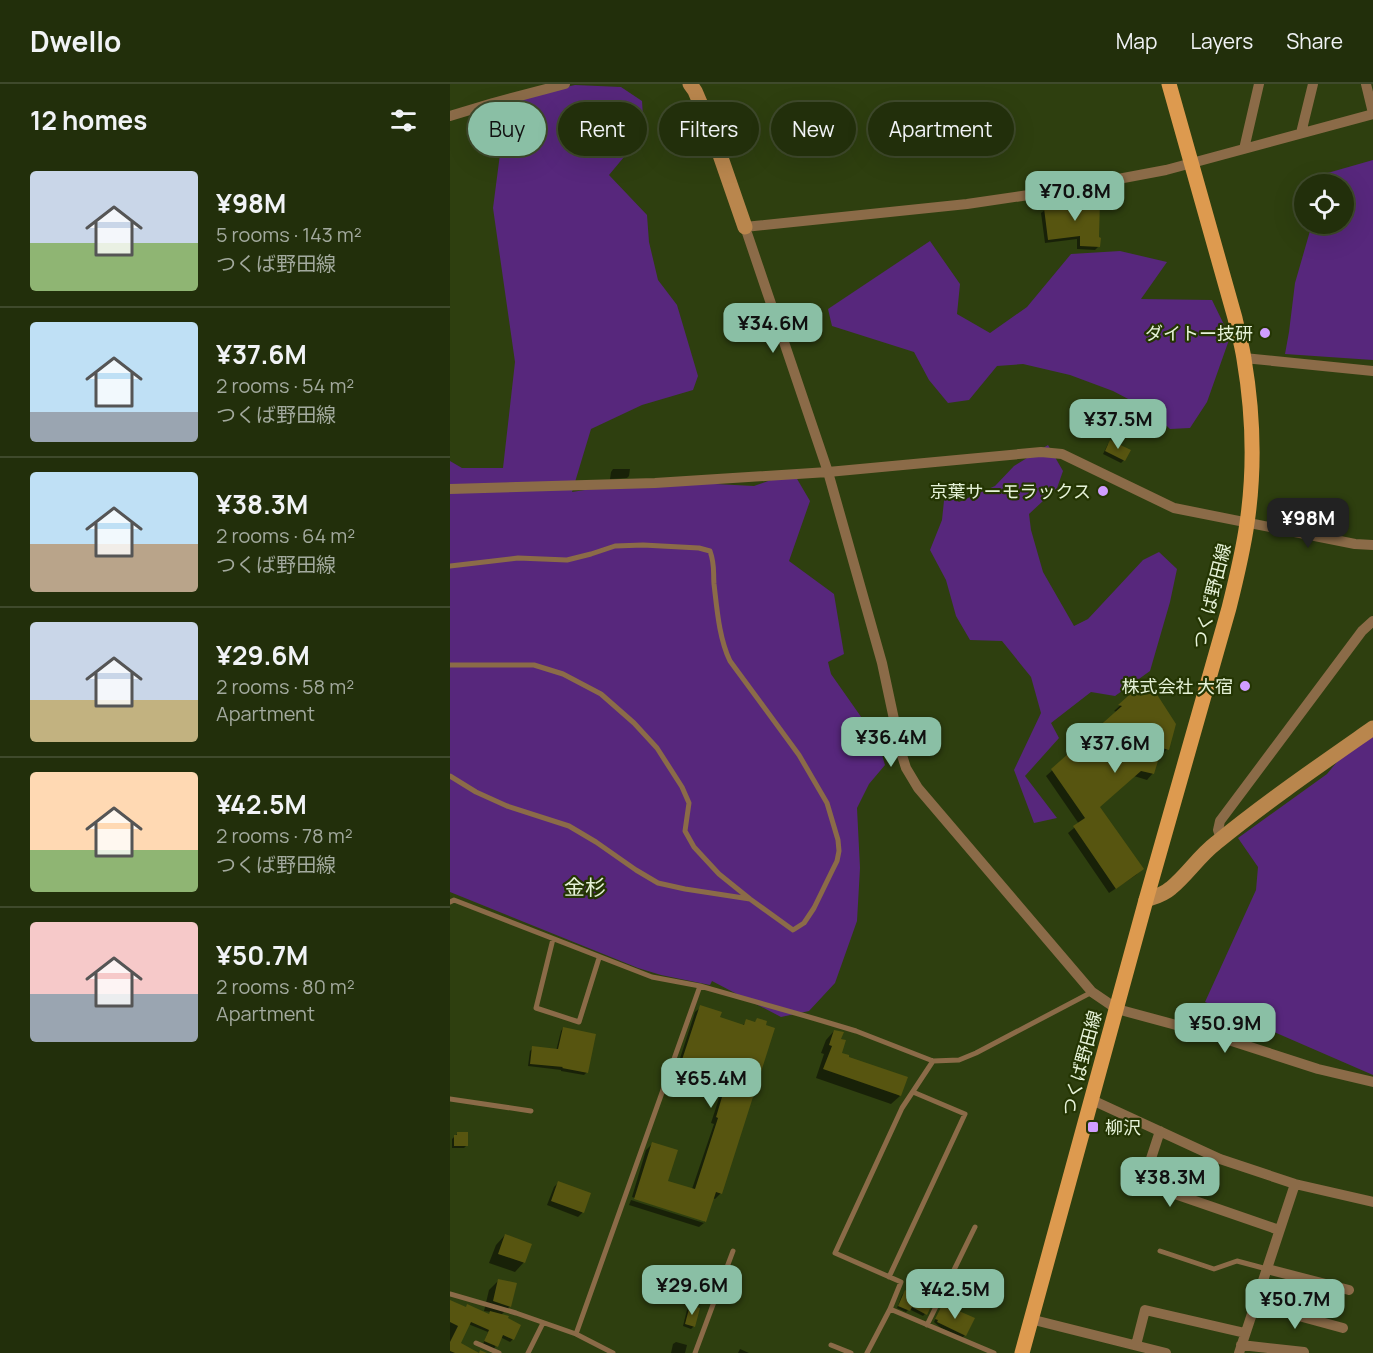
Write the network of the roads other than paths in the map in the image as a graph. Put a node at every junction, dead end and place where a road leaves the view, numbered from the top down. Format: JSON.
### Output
{"nodes":[{"id":1,"x":565,"y":84,"type":"edge"},
{"id":2,"x":690,"y":84,"type":"edge"},
{"id":3,"x":1169,"y":84,"type":"edge"},
{"id":4,"x":1259,"y":84,"type":"edge"},
{"id":5,"x":1313,"y":84,"type":"edge"},
{"id":6,"x":1366,"y":84,"type":"edge"},
{"id":7,"x":1373,"y":114,"type":"edge"},
{"id":8,"x":450,"y":116,"type":"edge"},
{"id":9,"x":1301,"y":134,"type":"junction"},
{"id":10,"x":1244,"y":149,"type":"junction"},
{"id":11,"x":1191,"y":163,"type":"junction"},
{"id":12,"x":745,"y":227,"type":"junction"},
{"id":13,"x":1244,"y":357,"type":"junction"},
{"id":14,"x":1373,"y":370,"type":"edge"},
{"id":15,"x":828,"y":472,"type":"junction"},
{"id":16,"x":450,"y":489,"type":"edge"},
{"id":17,"x":1247,"y":522,"type":"junction"},
{"id":18,"x":1373,"y":545,"type":"edge"},
{"id":19,"x":450,"y":566,"type":"edge"},
{"id":20,"x":1373,"y":621,"type":"edge"},
{"id":21,"x":450,"y":665,"type":"edge"},
{"id":22,"x":1373,"y":729,"type":"edge"},
{"id":23,"x":450,"y":776,"type":"edge"},
{"id":24,"x":1221,"y":839,"type":"junction"},
{"id":25,"x":750,"y":899,"type":"junction"},
{"id":26,"x":1146,"y":900,"type":"junction"},
{"id":27,"x":450,"y":902,"type":"edge"},
{"id":28,"x":553,"y":939,"type":"junction"},
{"id":29,"x":599,"y":958,"type":"junction"},
{"id":30,"x":700,"y":986,"type":"junction"},
{"id":31,"x":1092,"y":992,"type":"junction"},
{"id":32,"x":1117,"y":1009,"type":"junction"},
{"id":33,"x":933,"y":1061,"type":"junction"},
{"id":34,"x":1373,"y":1082,"type":"edge"},
{"id":35,"x":913,"y":1092,"type":"junction"},
{"id":36,"x":450,"y":1100,"type":"edge"},
{"id":37,"x":1092,"y":1100,"type":"junction"},
{"id":38,"x":531,"y":1111,"type":"dead end"},
{"id":39,"x":1160,"y":1131,"type":"junction"},
{"id":40,"x":1295,"y":1184,"type":"junction"},
{"id":41,"x":1373,"y":1202,"type":"edge"},
{"id":42,"x":975,"y":1227,"type":"dead end"},
{"id":43,"x":1279,"y":1230,"type":"junction"},
{"id":44,"x":733,"y":1251,"type":"dead end"},
{"id":45,"x":1160,"y":1251,"type":"dead end"},
{"id":46,"x":1267,"y":1269,"type":"junction"},
{"id":47,"x":890,"y":1277,"type":"junction"},
{"id":48,"x":1349,"y":1290,"type":"dead end"},
{"id":49,"x":450,"y":1294,"type":"edge"},
{"id":50,"x":1255,"y":1304,"type":"junction"},
{"id":51,"x":890,"y":1309,"type":"junction"},
{"id":52,"x":1030,"y":1319,"type":"junction"},
{"id":53,"x":543,"y":1323,"type":"junction"},
{"id":54,"x":927,"y":1325,"type":"junction"},
{"id":55,"x":1343,"y":1328,"type":"dead end"},
{"id":56,"x":1245,"y":1333,"type":"junction"},
{"id":57,"x":576,"y":1334,"type":"junction"},
{"id":58,"x":476,"y":1343,"type":"dead end"},
{"id":59,"x":831,"y":1345,"type":"dead end"},
{"id":60,"x":1136,"y":1345,"type":"junction"},
{"id":61,"x":1240,"y":1349,"type":"edge"},
{"id":62,"x":1304,"y":1352,"type":"edge"},
{"id":63,"x":499,"y":1353,"type":"edge"},
{"id":64,"x":528,"y":1353,"type":"edge"},
{"id":65,"x":613,"y":1353,"type":"edge"},
{"id":66,"x":695,"y":1353,"type":"edge"},
{"id":67,"x":851,"y":1353,"type":"edge"},
{"id":68,"x":867,"y":1353,"type":"edge"},
{"id":69,"x":994,"y":1353,"type":"edge"},
{"id":70,"x":1022,"y":1353,"type":"edge"},
{"id":71,"x":1167,"y":1353,"type":"edge"}],
"edges":[{"from":1,"to":8,"type":"street"},
{"from":2,"to":12,"type":"street"},
{"from":3,"to":11,"type":"main road","name":"つくば野田線"},
{"from":4,"to":10,"type":"street"},
{"from":5,"to":9,"type":"street"},
{"from":6,"to":7,"type":"street"},
{"from":7,"to":9,"type":"street"},
{"from":9,"to":10,"type":"street"},
{"from":10,"to":11,"type":"street"},
{"from":11,"to":12,"type":"street"},
{"from":11,"to":13,"type":"main road","name":"つくば野田線"},
{"from":12,"to":15,"type":"street"},
{"from":13,"to":14,"type":"street"},
{"from":13,"to":17,"type":"main road","name":"つくば野田線"},
{"from":15,"to":16,"type":"street"},
{"from":15,"to":17,"type":"street"},
{"from":15,"to":31,"type":"street"},
{"from":17,"to":18,"type":"street"},
{"from":17,"to":26,"type":"main road","name":"つくば野田線"},
{"from":19,"to":25,"type":"lane"},
{"from":20,"to":24,"type":"street"},
{"from":21,"to":25,"type":"lane"},
{"from":22,"to":24,"type":"street"},
{"from":23,"to":25,"type":"lane"},
{"from":24,"to":26,"type":"street"},
{"from":26,"to":32,"type":"main road","name":"つくば野田線"},
{"from":27,"to":28,"type":"lane"},
{"from":28,"to":29,"type":"lane"},
{"from":28,"to":29,"type":"lane"},
{"from":29,"to":30,"type":"lane"},
{"from":30,"to":33,"type":"lane"},
{"from":30,"to":57,"type":"lane"},
{"from":31,"to":32,"type":"street"},
{"from":31,"to":33,"type":"lane"},
{"from":32,"to":34,"type":"street"},
{"from":32,"to":37,"type":"main road","name":"つくば野田線"},
{"from":33,"to":35,"type":"lane"},
{"from":35,"to":47,"type":"lane"},
{"from":35,"to":47,"type":"lane"},
{"from":36,"to":38,"type":"lane"},
{"from":37,"to":39,"type":"street"},
{"from":37,"to":52,"type":"main road","name":"つくば野田線"},
{"from":39,"to":40,"type":"street"},
{"from":39,"to":43,"type":"street"},
{"from":40,"to":41,"type":"street"},
{"from":40,"to":43,"type":"street"},
{"from":42,"to":54,"type":"lane"},
{"from":43,"to":46,"type":"street"},
{"from":44,"to":66,"type":"lane"},
{"from":45,"to":46,"type":"lane"},
{"from":46,"to":48,"type":"street"},
{"from":46,"to":50,"type":"street"},
{"from":47,"to":51,"type":"lane"},
{"from":49,"to":53,"type":"lane"},
{"from":50,"to":55,"type":"street"},
{"from":50,"to":56,"type":"street"},
{"from":51,"to":54,"type":"lane"},
{"from":51,"to":68,"type":"lane"},
{"from":52,"to":60,"type":"street"},
{"from":52,"to":70,"type":"main road","name":"つくば野田線"},
{"from":53,"to":57,"type":"lane"},
{"from":53,"to":64,"type":"lane"},
{"from":54,"to":69,"type":"lane"},
{"from":56,"to":60,"type":"street"},
{"from":56,"to":61,"type":"street"},
{"from":57,"to":65,"type":"lane"},
{"from":58,"to":63,"type":"lane"},
{"from":59,"to":67,"type":"lane"},
{"from":60,"to":71,"type":"street"},
{"from":61,"to":62,"type":"street"}]}
